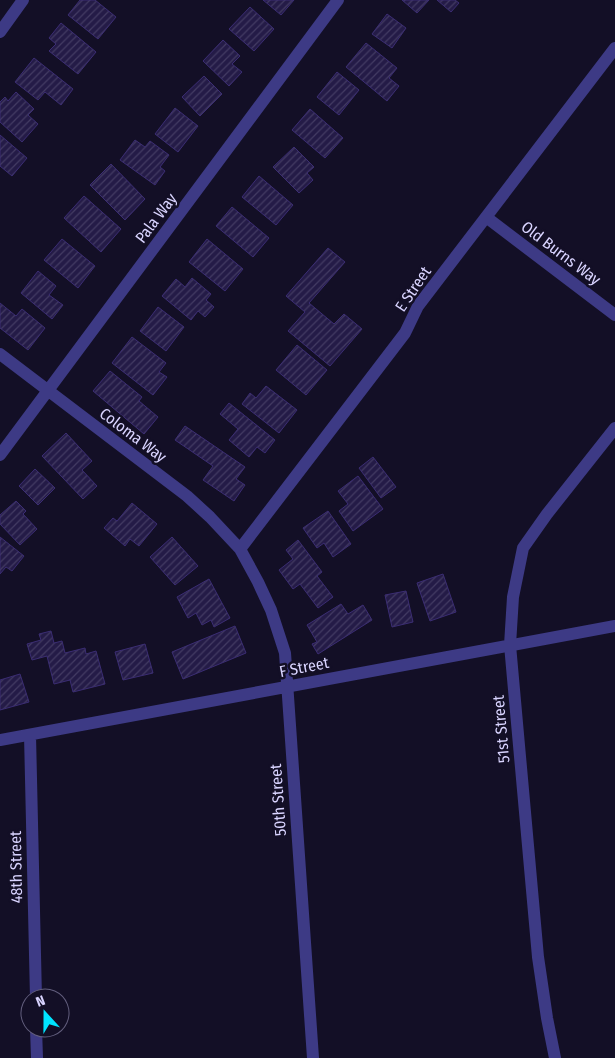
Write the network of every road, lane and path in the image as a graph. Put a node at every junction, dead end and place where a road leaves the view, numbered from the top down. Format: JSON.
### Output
{"nodes":[{"id":1,"x":23,"y":0,"type":"edge"},
{"id":2,"x":338,"y":0,"type":"edge"},
{"id":3,"x":0,"y":32,"type":"edge"},
{"id":4,"x":615,"y":48,"type":"edge"},
{"id":5,"x":486,"y":217,"type":"junction"},
{"id":6,"x":615,"y":315,"type":"edge"},
{"id":7,"x":0,"y":354,"type":"edge"},
{"id":8,"x":48,"y":390,"type":"junction"},
{"id":9,"x":615,"y":428,"type":"edge"},
{"id":10,"x":0,"y":455,"type":"edge"},
{"id":11,"x":240,"y":549,"type":"junction"},
{"id":12,"x":615,"y":626,"type":"edge"},
{"id":13,"x":510,"y":645,"type":"junction"},
{"id":14,"x":287,"y":687,"type":"junction"},
{"id":15,"x":30,"y":735,"type":"junction"},
{"id":16,"x":0,"y":740,"type":"edge"},
{"id":17,"x":36,"y":988,"type":"edge"},
{"id":18,"x":36,"y":1038,"type":"edge"},
{"id":19,"x":37,"y":1058,"type":"edge"},
{"id":20,"x":312,"y":1058,"type":"edge"},
{"id":21,"x":555,"y":1058,"type":"edge"}],
"edges":[{"from":1,"to":3,"type":"street"},
{"from":2,"to":8,"type":"street","name":"Pala Way"},
{"from":4,"to":5,"type":"street","name":"E Street"},
{"from":5,"to":6,"type":"street","name":"Old Burns Way"},
{"from":5,"to":11,"type":"street","name":"E Street"},
{"from":7,"to":8,"type":"street","name":"Coloma Way"},
{"from":8,"to":10,"type":"street","name":"Pala Way"},
{"from":8,"to":11,"type":"street","name":"Coloma Way"},
{"from":9,"to":13,"type":"street","name":"51st Street"},
{"from":11,"to":14,"type":"street","name":"50th Street"},
{"from":12,"to":13,"type":"street","name":"F Street"},
{"from":13,"to":14,"type":"street","name":"F Street"},
{"from":13,"to":21,"type":"street","name":"51st Street"},
{"from":14,"to":15,"type":"street","name":"F Street"},
{"from":14,"to":20,"type":"street","name":"50th Street"},
{"from":15,"to":16,"type":"street","name":"F Street"},
{"from":15,"to":17,"type":"street","name":"48th Street"},
{"from":18,"to":19,"type":"street"}]}
